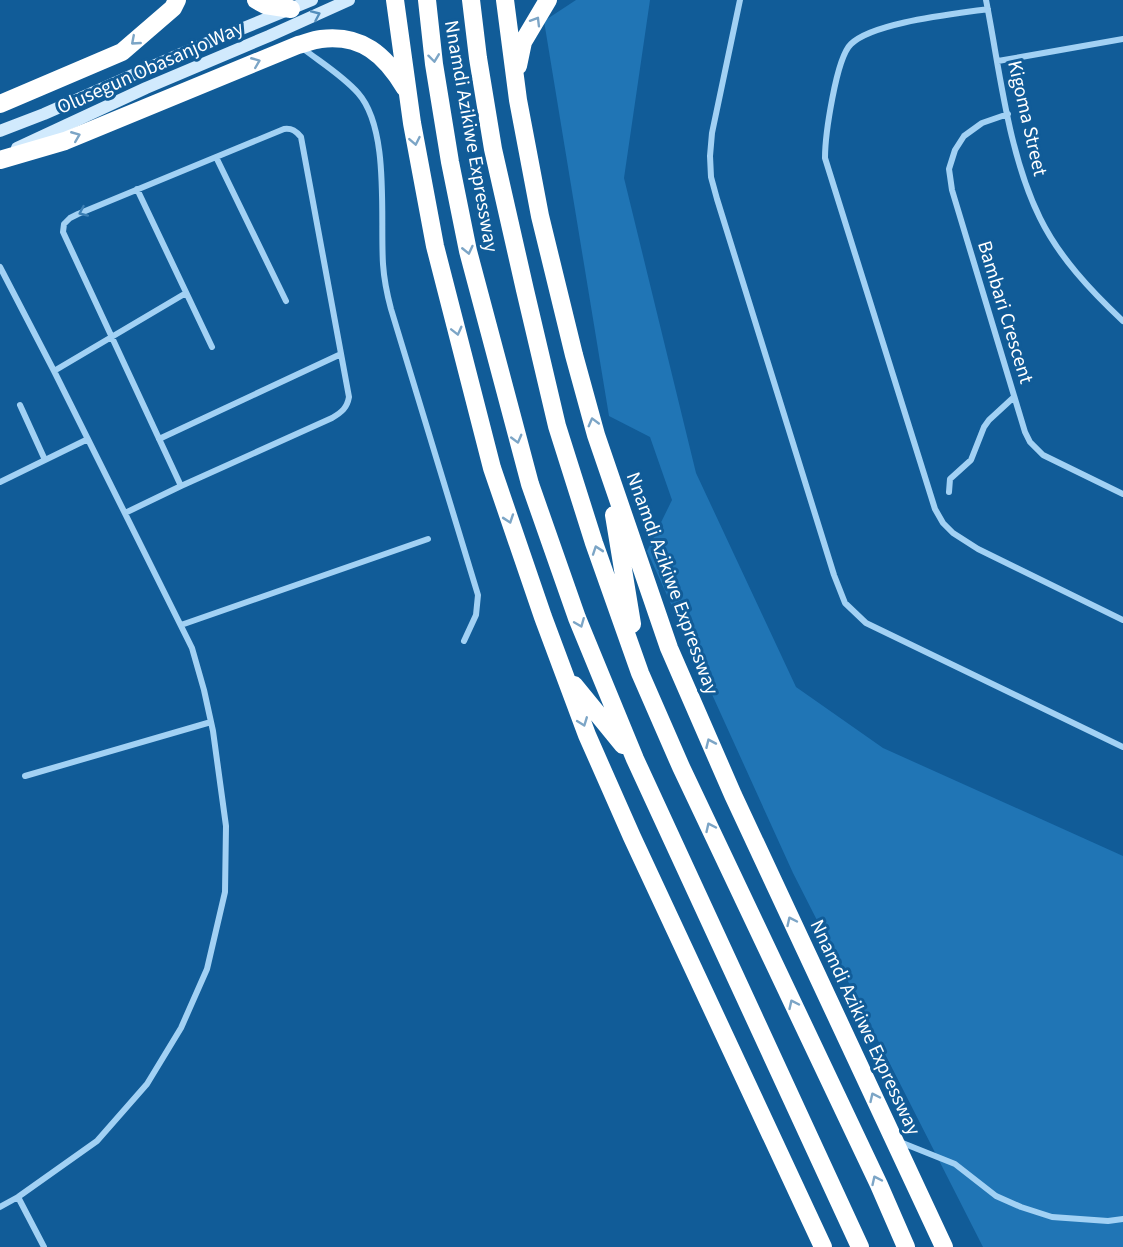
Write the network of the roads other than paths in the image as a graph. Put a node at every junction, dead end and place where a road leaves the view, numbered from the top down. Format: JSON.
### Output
{"nodes":[{"id":1,"x":177,"y":0,"type":"edge"},
{"id":2,"x":256,"y":0,"type":"edge"},
{"id":3,"x":312,"y":0,"type":"edge"},
{"id":4,"x":349,"y":0,"type":"edge"},
{"id":5,"x":395,"y":0,"type":"edge"},
{"id":6,"x":427,"y":0,"type":"edge"},
{"id":7,"x":471,"y":0,"type":"edge"},
{"id":8,"x":505,"y":0,"type":"edge"},
{"id":9,"x":548,"y":0,"type":"edge"},
{"id":10,"x":740,"y":0,"type":"edge"},
{"id":11,"x":986,"y":0,"type":"edge"},
{"id":12,"x":291,"y":9,"type":"junction"},
{"id":13,"x":988,"y":9,"type":"junction"},
{"id":14,"x":1123,"y":39,"type":"edge"},
{"id":15,"x":298,"y":45,"type":"junction"},
{"id":16,"x":998,"y":61,"type":"junction"},
{"id":17,"x":516,"y":83,"type":"junction"},
{"id":18,"x":408,"y":92,"type":"junction"},
{"id":19,"x":0,"y":104,"type":"edge"},
{"id":20,"x":1008,"y":114,"type":"junction"},
{"id":21,"x":0,"y":131,"type":"edge"},
{"id":22,"x":216,"y":157,"type":"junction"},
{"id":23,"x":0,"y":158,"type":"edge"},
{"id":24,"x":137,"y":189,"type":"junction"},
{"id":25,"x":0,"y":267,"type":"edge"},
{"id":26,"x":186,"y":292,"type":"junction"},
{"id":27,"x":286,"y":301,"type":"dead end"},
{"id":28,"x":1123,"y":321,"type":"edge"},
{"id":29,"x":111,"y":337,"type":"junction"},
{"id":30,"x":212,"y":347,"type":"dead end"},
{"id":31,"x":341,"y":354,"type":"junction"},
{"id":32,"x":54,"y":371,"type":"junction"},
{"id":33,"x":1014,"y":396,"type":"junction"},
{"id":34,"x":20,"y":405,"type":"dead end"},
{"id":35,"x":88,"y":439,"type":"junction"},
{"id":36,"x":159,"y":439,"type":"junction"},
{"id":37,"x":45,"y":460,"type":"junction"},
{"id":38,"x":605,"y":462,"type":"junction"},
{"id":39,"x":0,"y":482,"type":"edge"},
{"id":40,"x":181,"y":486,"type":"junction"},
{"id":41,"x":949,"y":492,"type":"dead end"},
{"id":42,"x":1123,"y":494,"type":"edge"},
{"id":43,"x":125,"y":513,"type":"junction"},
{"id":44,"x":428,"y":539,"type":"dead end"},
{"id":45,"x":1123,"y":620,"type":"edge"},
{"id":46,"x":181,"y":625,"type":"junction"},
{"id":47,"x":464,"y":641,"type":"dead end"},
{"id":48,"x":564,"y":672,"type":"junction"},
{"id":49,"x":640,"y":673,"type":"junction"},
{"id":50,"x":211,"y":722,"type":"junction"},
{"id":51,"x":1123,"y":747,"type":"edge"},
{"id":52,"x":635,"y":759,"type":"junction"},
{"id":53,"x":25,"y":776,"type":"dead end"},
{"id":54,"x":893,"y":1140,"type":"junction"},
{"id":55,"x":18,"y":1197,"type":"junction"},
{"id":56,"x":0,"y":1207,"type":"edge"},
{"id":57,"x":1123,"y":1219,"type":"edge"},
{"id":58,"x":902,"y":1240,"type":"edge"},
{"id":59,"x":860,"y":1246,"type":"edge"},
{"id":60,"x":44,"y":1247,"type":"edge"},
{"id":61,"x":823,"y":1247,"type":"edge"},
{"id":62,"x":944,"y":1247,"type":"edge"}],
"edges":[{"from":1,"to":19,"type":"highway","one_way":true},
{"from":2,"to":12,"type":"highway"},
{"from":3,"to":12,"type":"main road","name":"Olusegun Obasanjo Way"},
{"from":23,"to":4,"type":"main road","name":"Olusegun Obasanjo Way","one_way":true},
{"from":5,"to":18,"type":"highway"},
{"from":6,"to":52,"type":"highway","name":"Nnamdi Azikiwe Expressway","one_way":true},
{"from":49,"to":7,"type":"highway","name":"Nnamdi Azikiwe Expressway","one_way":true},
{"from":8,"to":17,"type":"highway","name":"Nnamdi Azikiwe Expressway"},
{"from":17,"to":9,"type":"highway","one_way":true},
{"from":10,"to":51,"type":"street"},
{"from":11,"to":13,"type":"street","name":"Kigoma Street"},
{"from":12,"to":21,"type":"main road","name":"Olusegun Obasanjo Way"},
{"from":13,"to":16,"type":"street","name":"Kigoma Street"},
{"from":13,"to":45,"type":"street"},
{"from":14,"to":16,"type":"street"},
{"from":15,"to":18,"type":"highway"},
{"from":23,"to":15,"type":"highway","one_way":true},
{"from":15,"to":47,"type":"street"},
{"from":16,"to":20,"type":"street","name":"Kigoma Street"},
{"from":38,"to":17,"type":"highway","name":"Nnamdi Azikiwe Expressway","one_way":true},
{"from":18,"to":48,"type":"highway","one_way":true},
{"from":20,"to":28,"type":"street","name":"Kigoma Street"},
{"from":20,"to":33,"type":"street","name":"Bambari Crescent"},
{"from":22,"to":24,"type":"street"},
{"from":22,"to":27,"type":"street"},
{"from":22,"to":31,"type":"street"},
{"from":24,"to":26,"type":"street"},
{"from":24,"to":29,"type":"street","one_way":true},
{"from":25,"to":32,"type":"street"},
{"from":26,"to":29,"type":"street"},
{"from":26,"to":30,"type":"street"},
{"from":29,"to":32,"type":"street"},
{"from":29,"to":36,"type":"street"},
{"from":31,"to":36,"type":"street"},
{"from":31,"to":40,"type":"street"},
{"from":32,"to":35,"type":"street"},
{"from":33,"to":41,"type":"street"},
{"from":33,"to":42,"type":"street","name":"Bambari Crescent"},
{"from":34,"to":37,"type":"street"},
{"from":35,"to":37,"type":"street"},
{"from":35,"to":43,"type":"street"},
{"from":36,"to":40,"type":"street"},
{"from":37,"to":39,"type":"street"},
{"from":38,"to":49,"type":"highway"},
{"from":54,"to":38,"type":"highway","name":"Nnamdi Azikiwe Expressway","one_way":true},
{"from":40,"to":43,"type":"street"},
{"from":43,"to":46,"type":"street"},
{"from":44,"to":46,"type":"street"},
{"from":46,"to":50,"type":"street"},
{"from":48,"to":52,"type":"highway"},
{"from":48,"to":61,"type":"highway","one_way":true},
{"from":58,"to":49,"type":"highway","name":"Nnamdi Azikiwe Expressway","one_way":true},
{"from":50,"to":53,"type":"street"},
{"from":50,"to":55,"type":"street"},
{"from":52,"to":59,"type":"highway","name":"Nnamdi Azikiwe Expressway"},
{"from":54,"to":57,"type":"street"},
{"from":54,"to":62,"type":"highway","name":"Nnamdi Azikiwe Expressway"},
{"from":55,"to":56,"type":"street"},
{"from":55,"to":60,"type":"street"}]}
